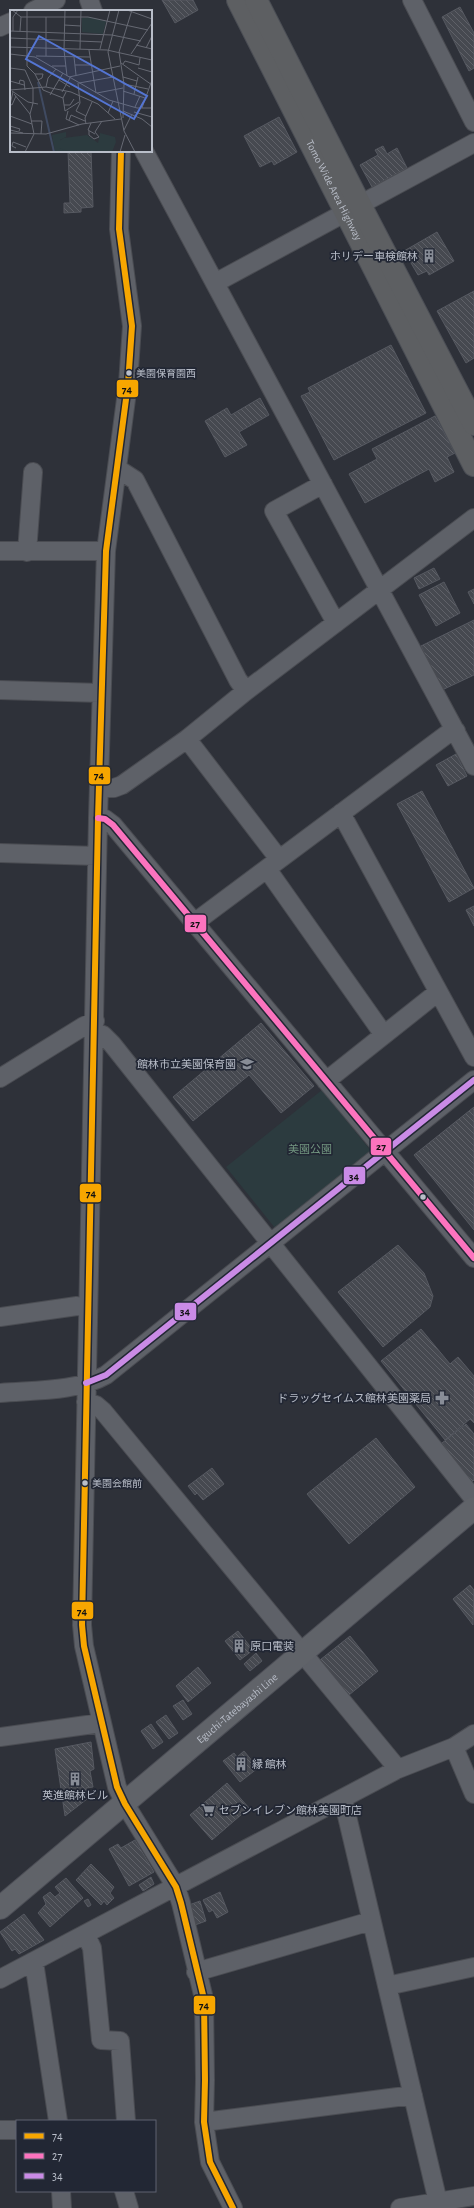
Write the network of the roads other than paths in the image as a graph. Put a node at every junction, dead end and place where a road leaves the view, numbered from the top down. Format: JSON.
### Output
{"nodes":[{"id":1,"x":56,"y":0,"type":"edge"},
{"id":2,"x":89,"y":0,"type":"edge"},
{"id":3,"x":238,"y":0,"type":"edge"},
{"id":4,"x":256,"y":0,"type":"edge"},
{"id":5,"x":412,"y":0,"type":"edge"},
{"id":6,"x":35,"y":10,"type":"edge"},
{"id":7,"x":93,"y":10,"type":"edge"},
{"id":8,"x":10,"y":22,"type":"edge"},
{"id":9,"x":0,"y":27,"type":"edge"},
{"id":10,"x":474,"y":122,"type":"edge"},
{"id":11,"x":474,"y":142,"type":"edge"},
{"id":12,"x":121,"y":152,"type":"edge"},
{"id":13,"x":145,"y":152,"type":"edge"},
{"id":14,"x":352,"y":209,"type":"junction"},
{"id":15,"x":215,"y":283,"type":"junction"},
{"id":16,"x":474,"y":424,"type":"edge"},
{"id":17,"x":474,"y":465,"type":"edge"},
{"id":18,"x":118,"y":469,"type":"junction"},
{"id":19,"x":33,"y":472,"type":"dead end"},
{"id":20,"x":323,"y":484,"type":"junction"},
{"id":21,"x":474,"y":518,"type":"edge"},
{"id":22,"x":0,"y":551,"type":"edge"},
{"id":23,"x":106,"y":551,"type":"junction"},
{"id":24,"x":27,"y":552,"type":"junction"},
{"id":25,"x":380,"y":590,"type":"junction"},
{"id":26,"x":336,"y":623,"type":"junction"},
{"id":27,"x":0,"y":690,"type":"edge"},
{"id":28,"x":246,"y":691,"type":"junction"},
{"id":29,"x":101,"y":693,"type":"junction"},
{"id":30,"x":456,"y":731,"type":"junction"},
{"id":31,"x":187,"y":739,"type":"junction"},
{"id":32,"x":474,"y":766,"type":"edge"},
{"id":33,"x":100,"y":788,"type":"junction"},
{"id":34,"x":341,"y":813,"type":"junction"},
{"id":35,"x":98,"y":818,"type":"junction"},
{"id":36,"x":0,"y":853,"type":"edge"},
{"id":37,"x":97,"y":856,"type":"junction"},
{"id":38,"x":273,"y":864,"type":"junction"},
{"id":39,"x":194,"y":923,"type":"junction"},
{"id":40,"x":438,"y":992,"type":"junction"},
{"id":41,"x":95,"y":1027,"type":"junction"},
{"id":42,"x":384,"y":1035,"type":"junction"},
{"id":43,"x":474,"y":1057,"type":"edge"},
{"id":44,"x":0,"y":1078,"type":"edge"},
{"id":45,"x":474,"y":1080,"type":"edge"},
{"id":46,"x":326,"y":1081,"type":"junction"},
{"id":47,"x":386,"y":1152,"type":"junction"},
{"id":48,"x":272,"y":1244,"type":"junction"},
{"id":49,"x":474,"y":1258,"type":"edge"},
{"id":50,"x":88,"y":1308,"type":"junction"},
{"id":51,"x":0,"y":1317,"type":"edge"},
{"id":52,"x":86,"y":1383,"type":"junction"},
{"id":53,"x":0,"y":1393,"type":"edge"},
{"id":54,"x":86,"y":1402,"type":"junction"},
{"id":55,"x":474,"y":1499,"type":"edge"},
{"id":56,"x":474,"y":1508,"type":"edge"},
{"id":57,"x":303,"y":1653,"type":"junction"},
{"id":58,"x":101,"y":1723,"type":"junction"},
{"id":59,"x":474,"y":1734,"type":"edge"},
{"id":60,"x":0,"y":1736,"type":"edge"},
{"id":61,"x":454,"y":1747,"type":"junction"},
{"id":62,"x":398,"y":1769,"type":"junction"},
{"id":63,"x":474,"y":1794,"type":"edge"},
{"id":64,"x":343,"y":1799,"type":"junction"},
{"id":65,"x":125,"y":1804,"type":"junction"},
{"id":66,"x":176,"y":1887,"type":"junction"},
{"id":67,"x":0,"y":1908,"type":"edge"},
{"id":68,"x":371,"y":1921,"type":"junction"},
{"id":69,"x":86,"y":1935,"type":"junction"},
{"id":70,"x":34,"y":1962,"type":"junction"},
{"id":71,"x":474,"y":1967,"type":"edge"},
{"id":72,"x":196,"y":1972,"type":"junction"},
{"id":73,"x":0,"y":1979,"type":"edge"},
{"id":74,"x":387,"y":1986,"type":"junction"},
{"id":75,"x":413,"y":2095,"type":"junction"},
{"id":76,"x":58,"y":2120,"type":"edge"},
{"id":77,"x":126,"y":2120,"type":"edge"},
{"id":78,"x":204,"y":2122,"type":"junction"},
{"id":79,"x":0,"y":2130,"type":"edge"},
{"id":80,"x":16,"y":2130,"type":"edge"},
{"id":81,"x":61,"y":2192,"type":"edge"},
{"id":82,"x":124,"y":2192,"type":"edge"},
{"id":83,"x":474,"y":2196,"type":"edge"},
{"id":84,"x":438,"y":2202,"type":"junction"},
{"id":85,"x":62,"y":2208,"type":"edge"},
{"id":86,"x":129,"y":2208,"type":"edge"},
{"id":87,"x":233,"y":2208,"type":"edge"},
{"id":88,"x":400,"y":2208,"type":"edge"}],
"edges":[{"from":1,"to":6,"type":"street"},
{"from":2,"to":7,"type":"street"},
{"from":3,"to":14,"type":"highway","name":"Tomo Wide Area Highway"},
{"from":4,"to":14,"type":"highway","name":"Tomo Wide Area Highway"},
{"from":5,"to":10,"type":"street"},
{"from":8,"to":9,"type":"street"},
{"from":11,"to":14,"type":"street"},
{"from":12,"to":18,"type":"street"},
{"from":13,"to":15,"type":"street"},
{"from":14,"to":15,"type":"street"},
{"from":14,"to":16,"type":"highway","name":"Tomo Wide Area Highway"},
{"from":14,"to":17,"type":"highway","name":"Tomo Wide Area Highway"},
{"from":15,"to":20,"type":"street"},
{"from":18,"to":23,"type":"street"},
{"from":18,"to":28,"type":"street"},
{"from":19,"to":24,"type":"street"},
{"from":20,"to":25,"type":"street"},
{"from":20,"to":26,"type":"street"},
{"from":21,"to":25,"type":"street"},
{"from":22,"to":24,"type":"street"},
{"from":23,"to":24,"type":"street"},
{"from":23,"to":29,"type":"street"},
{"from":25,"to":26,"type":"street"},
{"from":25,"to":30,"type":"street"},
{"from":26,"to":28,"type":"street"},
{"from":27,"to":29,"type":"street"},
{"from":28,"to":31,"type":"street"},
{"from":29,"to":33,"type":"street"},
{"from":30,"to":32,"type":"street"},
{"from":30,"to":34,"type":"street"},
{"from":31,"to":33,"type":"street"},
{"from":31,"to":38,"type":"street"},
{"from":33,"to":35,"type":"street"},
{"from":34,"to":38,"type":"street"},
{"from":34,"to":40,"type":"street"},
{"from":35,"to":37,"type":"street"},
{"from":35,"to":39,"type":"street"},
{"from":36,"to":37,"type":"street"},
{"from":37,"to":41,"type":"street"},
{"from":38,"to":39,"type":"street"},
{"from":38,"to":42,"type":"street"},
{"from":39,"to":46,"type":"street"},
{"from":40,"to":42,"type":"street"},
{"from":40,"to":43,"type":"street"},
{"from":41,"to":44,"type":"street"},
{"from":41,"to":48,"type":"street"},
{"from":41,"to":50,"type":"street"},
{"from":42,"to":46,"type":"street"},
{"from":45,"to":47,"type":"street"},
{"from":46,"to":47,"type":"street"},
{"from":47,"to":48,"type":"street"},
{"from":47,"to":49,"type":"street"},
{"from":48,"to":52,"type":"street"},
{"from":48,"to":55,"type":"street"},
{"from":50,"to":51,"type":"street"},
{"from":50,"to":52,"type":"street"},
{"from":52,"to":53,"type":"street"},
{"from":52,"to":54,"type":"street"},
{"from":54,"to":57,"type":"street"},
{"from":54,"to":58,"type":"street"},
{"from":56,"to":57,"type":"main road","name":"Eguchi-Tatebayashi Line"},
{"from":57,"to":62,"type":"street"},
{"from":57,"to":65,"type":"main road","name":"Eguchi-Tatebayashi Line"},
{"from":58,"to":60,"type":"street"},
{"from":58,"to":65,"type":"street"},
{"from":59,"to":61,"type":"street"},
{"from":61,"to":62,"type":"street"},
{"from":61,"to":63,"type":"street"},
{"from":62,"to":64,"type":"street"},
{"from":64,"to":66,"type":"street"},
{"from":64,"to":68,"type":"street"},
{"from":65,"to":66,"type":"street"},
{"from":65,"to":67,"type":"main road","name":"Eguchi-Tatebayashi Line"},
{"from":66,"to":69,"type":"street"},
{"from":66,"to":72,"type":"street"},
{"from":68,"to":72,"type":"street"},
{"from":68,"to":74,"type":"street"},
{"from":69,"to":70,"type":"street"},
{"from":69,"to":77,"type":"street"},
{"from":70,"to":73,"type":"street"},
{"from":70,"to":76,"type":"street"},
{"from":71,"to":74,"type":"street"},
{"from":72,"to":78,"type":"street"},
{"from":74,"to":75,"type":"street"},
{"from":75,"to":78,"type":"street"},
{"from":75,"to":84,"type":"street"},
{"from":78,"to":87,"type":"street"},
{"from":79,"to":80,"type":"street"},
{"from":81,"to":85,"type":"street"},
{"from":82,"to":86,"type":"street"},
{"from":83,"to":84,"type":"street"},
{"from":84,"to":88,"type":"street"}]}
